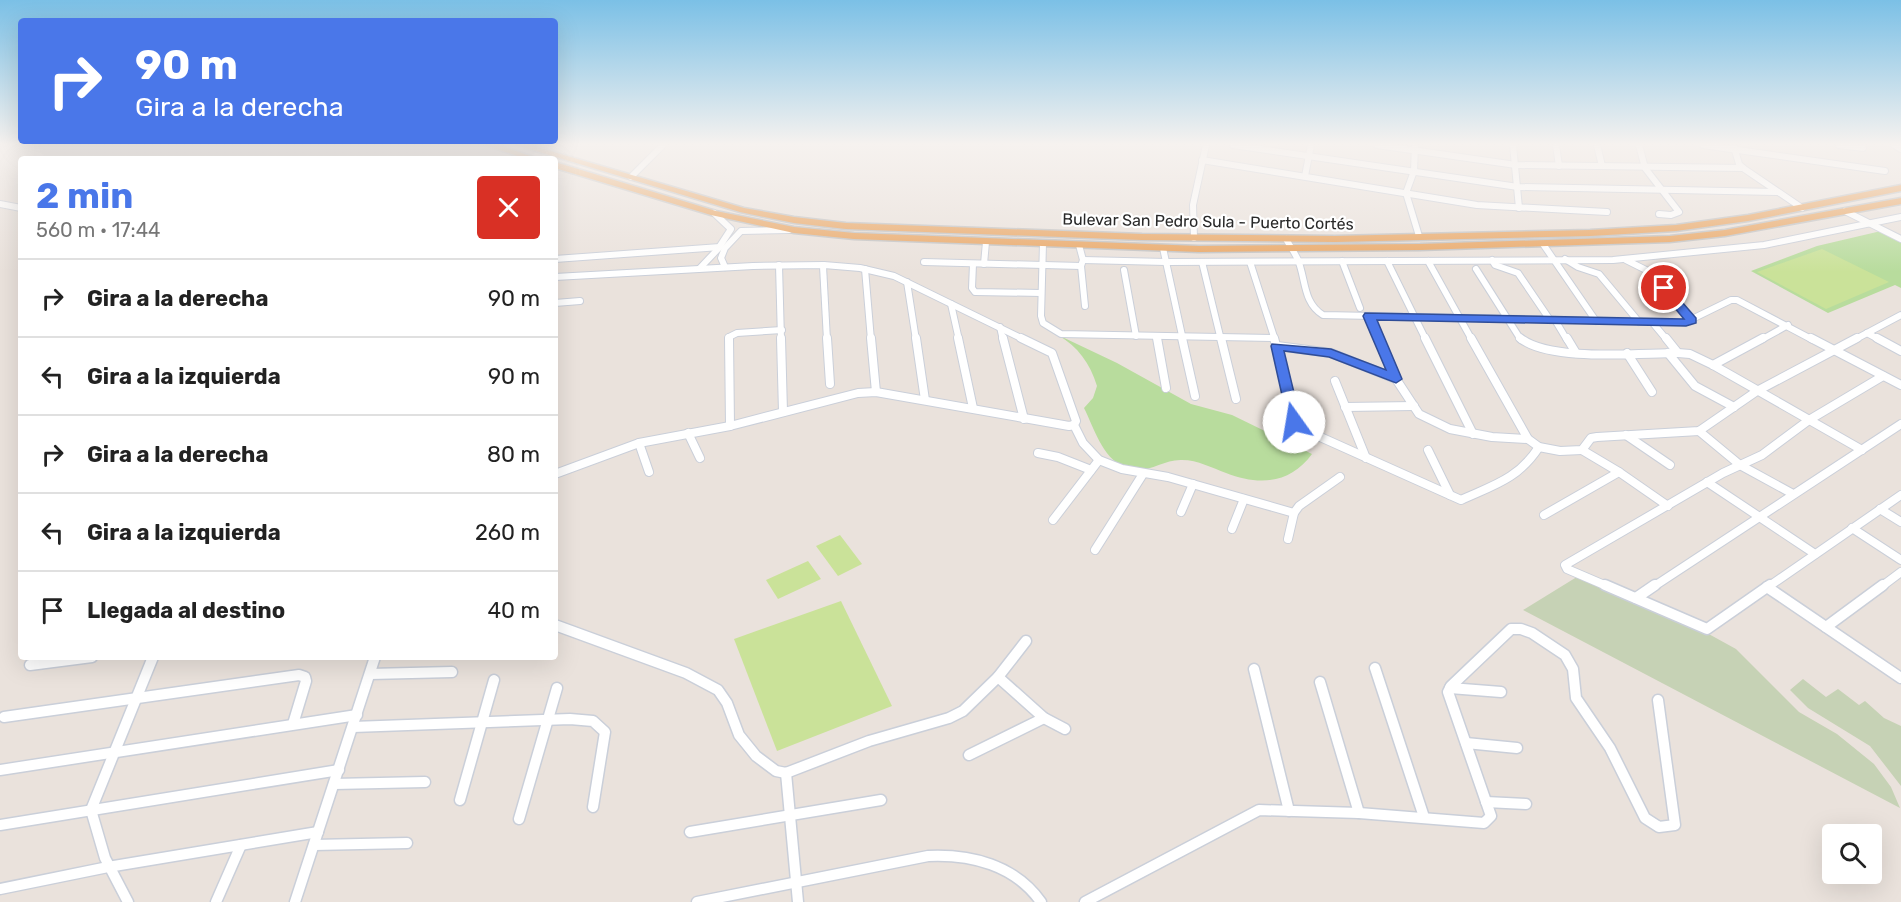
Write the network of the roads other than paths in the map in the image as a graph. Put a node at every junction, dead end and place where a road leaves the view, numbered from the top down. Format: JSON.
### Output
{"nodes":[{"id":1,"x":628,"y":187,"type":"edge"},
{"id":2,"x":665,"y":187,"type":"edge"},
{"id":3,"x":1197,"y":187,"type":"edge"},
{"id":4,"x":1371,"y":187,"type":"edge"},
{"id":5,"x":1408,"y":187,"type":"edge"},
{"id":6,"x":1518,"y":187,"type":"edge"},
{"id":7,"x":1521,"y":187,"type":"edge"},
{"id":8,"x":1659,"y":187,"type":"edge"},
{"id":9,"x":1770,"y":187,"type":"edge"},
{"id":10,"x":1901,"y":188,"type":"edge"},
{"id":11,"x":1662,"y":191,"type":"junction"},
{"id":12,"x":1777,"y":192,"type":"junction"},
{"id":13,"x":1406,"y":193,"type":"junction"},
{"id":14,"x":1901,"y":201,"type":"edge"},
{"id":15,"x":0,"y":204,"type":"edge"},
{"id":16,"x":18,"y":207,"type":"edge"},
{"id":17,"x":1519,"y":208,"type":"junction"},
{"id":18,"x":1802,"y":208,"type":"junction"},
{"id":19,"x":1845,"y":211,"type":"junction"},
{"id":20,"x":1606,"y":212,"type":"dead end"},
{"id":21,"x":714,"y":213,"type":"junction"},
{"id":22,"x":1659,"y":214,"type":"dead end"},
{"id":23,"x":1901,"y":217,"type":"edge"},
{"id":24,"x":1870,"y":224,"type":"junction"},
{"id":25,"x":794,"y":230,"type":"junction"},
{"id":26,"x":1419,"y":236,"type":"junction"},
{"id":27,"x":1194,"y":238,"type":"junction"},
{"id":28,"x":1286,"y":238,"type":"junction"},
{"id":29,"x":1901,"y":240,"type":"edge"},
{"id":30,"x":986,"y":242,"type":"junction"},
{"id":31,"x":1043,"y":244,"type":"junction"},
{"id":32,"x":1543,"y":244,"type":"junction"},
{"id":33,"x":1079,"y":245,"type":"junction"},
{"id":34,"x":720,"y":247,"type":"junction"},
{"id":35,"x":1163,"y":248,"type":"junction"},
{"id":36,"x":1292,"y":249,"type":"junction"},
{"id":37,"x":558,"y":259,"type":"edge"},
{"id":38,"x":1565,"y":259,"type":"junction"},
{"id":39,"x":1622,"y":259,"type":"junction"},
{"id":40,"x":1492,"y":260,"type":"junction"},
{"id":41,"x":1554,"y":260,"type":"junction"},
{"id":42,"x":1342,"y":261,"type":"junction"},
{"id":43,"x":1387,"y":261,"type":"junction"},
{"id":44,"x":1428,"y":261,"type":"junction"},
{"id":45,"x":924,"y":262,"type":"dead end"},
{"id":46,"x":1166,"y":262,"type":"junction"},
{"id":47,"x":1202,"y":262,"type":"junction"},
{"id":48,"x":1250,"y":262,"type":"junction"},
{"id":49,"x":1299,"y":262,"type":"junction"},
{"id":50,"x":1082,"y":263,"type":"junction"},
{"id":51,"x":973,"y":264,"type":"junction"},
{"id":52,"x":984,"y":264,"type":"junction"},
{"id":53,"x":779,"y":266,"type":"junction"},
{"id":54,"x":823,"y":266,"type":"junction"},
{"id":55,"x":1041,"y":266,"type":"junction"},
{"id":56,"x":725,"y":267,"type":"junction"},
{"id":57,"x":700,"y":268,"type":"junction"},
{"id":58,"x":865,"y":269,"type":"junction"},
{"id":59,"x":1476,"y":269,"type":"dead end"},
{"id":60,"x":1124,"y":270,"type":"dead end"},
{"id":61,"x":558,"y":277,"type":"edge"},
{"id":62,"x":907,"y":282,"type":"junction"},
{"id":63,"x":1041,"y":293,"type":"junction"},
{"id":64,"x":580,"y":302,"type":"dead end"},
{"id":65,"x":558,"y":303,"type":"edge"},
{"id":66,"x":951,"y":304,"type":"junction"},
{"id":67,"x":1085,"y":306,"type":"dead end"},
{"id":68,"x":1360,"y":308,"type":"dead end"},
{"id":69,"x":1901,"y":315,"type":"edge"},
{"id":70,"x":1369,"y":316,"type":"junction"},
{"id":71,"x":1415,"y":317,"type":"junction"},
{"id":72,"x":1460,"y":318,"type":"junction"},
{"id":73,"x":1505,"y":319,"type":"junction"},
{"id":74,"x":1553,"y":320,"type":"junction"},
{"id":75,"x":1692,"y":320,"type":"junction"},
{"id":76,"x":1596,"y":321,"type":"junction"},
{"id":77,"x":1891,"y":321,"type":"junction"},
{"id":78,"x":1639,"y":322,"type":"junction"},
{"id":79,"x":1652,"y":322,"type":"junction"},
{"id":80,"x":1788,"y":325,"type":"junction"},
{"id":81,"x":1901,"y":326,"type":"edge"},
{"id":82,"x":1000,"y":327,"type":"junction"},
{"id":83,"x":782,"y":330,"type":"junction"},
{"id":84,"x":1867,"y":333,"type":"junction"},
{"id":85,"x":1136,"y":336,"type":"junction"},
{"id":86,"x":1157,"y":337,"type":"junction"},
{"id":87,"x":1184,"y":337,"type":"junction"},
{"id":88,"x":1222,"y":337,"type":"junction"},
{"id":89,"x":1276,"y":342,"type":"junction"},
{"id":90,"x":1834,"y":350,"type":"junction"},
{"id":91,"x":1901,"y":351,"type":"edge"},
{"id":92,"x":1576,"y":353,"type":"junction"},
{"id":93,"x":1628,"y":353,"type":"junction"},
{"id":94,"x":1668,"y":353,"type":"junction"},
{"id":95,"x":1678,"y":353,"type":"junction"},
{"id":96,"x":1713,"y":365,"type":"junction"},
{"id":97,"x":1883,"y":376,"type":"junction"},
{"id":98,"x":1396,"y":379,"type":"junction"},
{"id":99,"x":1335,"y":381,"type":"dead end"},
{"id":100,"x":830,"y":384,"type":"dead end"},
{"id":101,"x":1901,"y":385,"type":"edge"},
{"id":102,"x":1166,"y":388,"type":"dead end"},
{"id":103,"x":1757,"y":391,"type":"junction"},
{"id":104,"x":876,"y":392,"type":"junction"},
{"id":105,"x":1652,"y":392,"type":"dead end"},
{"id":106,"x":1195,"y":396,"type":"dead end"},
{"id":107,"x":1236,"y":399,"type":"dead end"},
{"id":108,"x":925,"y":400,"type":"junction"},
{"id":109,"x":1414,"y":406,"type":"junction"},
{"id":110,"x":1345,"y":407,"type":"junction"},
{"id":111,"x":1734,"y":407,"type":"junction"},
{"id":112,"x":974,"y":408,"type":"junction"},
{"id":113,"x":783,"y":412,"type":"junction"},
{"id":114,"x":1024,"y":419,"type":"junction"},
{"id":115,"x":1809,"y":420,"type":"junction"},
{"id":116,"x":1901,"y":424,"type":"edge"},
{"id":117,"x":1074,"y":425,"type":"junction"},
{"id":118,"x":730,"y":426,"type":"junction"},
{"id":119,"x":1699,"y":431,"type":"junction"},
{"id":120,"x":688,"y":433,"type":"junction"},
{"id":121,"x":1473,"y":434,"type":"junction"},
{"id":122,"x":1626,"y":435,"type":"junction"},
{"id":123,"x":1528,"y":439,"type":"junction"},
{"id":124,"x":639,"y":443,"type":"junction"},
{"id":125,"x":1539,"y":447,"type":"junction"},
{"id":126,"x":1428,"y":450,"type":"dead end"},
{"id":127,"x":1582,"y":450,"type":"junction"},
{"id":128,"x":1862,"y":450,"type":"junction"},
{"id":129,"x":1038,"y":453,"type":"dead end"},
{"id":130,"x":700,"y":458,"type":"dead end"},
{"id":131,"x":1366,"y":458,"type":"junction"},
{"id":132,"x":1099,"y":460,"type":"junction"},
{"id":133,"x":1670,"y":465,"type":"dead end"},
{"id":134,"x":1740,"y":465,"type":"junction"},
{"id":135,"x":1091,"y":470,"type":"junction"},
{"id":136,"x":649,"y":472,"type":"dead end"},
{"id":137,"x":1619,"y":472,"type":"junction"},
{"id":138,"x":558,"y":473,"type":"edge"},
{"id":139,"x":1143,"y":474,"type":"junction"},
{"id":140,"x":1340,"y":477,"type":"dead end"},
{"id":141,"x":1707,"y":482,"type":"junction"},
{"id":142,"x":1193,"y":484,"type":"junction"},
{"id":143,"x":1793,"y":494,"type":"junction"},
{"id":144,"x":1450,"y":495,"type":"junction"},
{"id":145,"x":1901,"y":495,"type":"edge"},
{"id":146,"x":1244,"y":498,"type":"junction"},
{"id":147,"x":1668,"y":506,"type":"junction"},
{"id":148,"x":1880,"y":509,"type":"junction"},
{"id":149,"x":1181,"y":512,"type":"dead end"},
{"id":150,"x":1294,"y":513,"type":"junction"},
{"id":151,"x":1544,"y":515,"type":"dead end"},
{"id":152,"x":1759,"y":518,"type":"junction"},
{"id":153,"x":1053,"y":520,"type":"dead end"},
{"id":154,"x":1901,"y":522,"type":"edge"},
{"id":155,"x":1852,"y":528,"type":"junction"},
{"id":156,"x":1232,"y":529,"type":"dead end"},
{"id":157,"x":1288,"y":539,"type":"dead end"},
{"id":158,"x":1095,"y":550,"type":"dead end"},
{"id":159,"x":1815,"y":554,"type":"junction"},
{"id":160,"x":1901,"y":560,"type":"edge"},
{"id":161,"x":1901,"y":572,"type":"edge"},
{"id":162,"x":1767,"y":587,"type":"junction"},
{"id":163,"x":1636,"y":598,"type":"junction"},
{"id":164,"x":558,"y":626,"type":"edge"},
{"id":165,"x":1826,"y":627,"type":"junction"},
{"id":166,"x":1026,"y":641,"type":"dead end"},
{"id":167,"x":69,"y":660,"type":"edge"},
{"id":168,"x":152,"y":660,"type":"edge"},
{"id":169,"x":374,"y":660,"type":"edge"},
{"id":170,"x":30,"y":665,"type":"dead end"},
{"id":171,"x":1375,"y":668,"type":"dead end"},
{"id":172,"x":1254,"y":669,"type":"dead end"},
{"id":173,"x":452,"y":672,"type":"dead end"},
{"id":174,"x":370,"y":674,"type":"junction"},
{"id":175,"x":998,"y":677,"type":"junction"},
{"id":176,"x":1901,"y":678,"type":"edge"},
{"id":177,"x":494,"y":680,"type":"dead end"},
{"id":178,"x":1320,"y":682,"type":"dead end"},
{"id":179,"x":557,"y":688,"type":"dead end"},
{"id":180,"x":1450,"y":688,"type":"junction"},
{"id":181,"x":1501,"y":692,"type":"dead end"},
{"id":182,"x":135,"y":699,"type":"junction"},
{"id":183,"x":1658,"y":700,"type":"dead end"},
{"id":184,"x":357,"y":715,"type":"junction"},
{"id":185,"x":4,"y":717,"type":"dead end"},
{"id":186,"x":1044,"y":718,"type":"junction"},
{"id":187,"x":548,"y":720,"type":"junction"},
{"id":188,"x":483,"y":721,"type":"junction"},
{"id":189,"x":293,"y":724,"type":"junction"},
{"id":190,"x":353,"y":727,"type":"junction"},
{"id":191,"x":1065,"y":729,"type":"dead end"},
{"id":192,"x":1466,"y":743,"type":"junction"},
{"id":193,"x":1517,"y":748,"type":"dead end"},
{"id":194,"x":114,"y":753,"type":"junction"},
{"id":195,"x":969,"y":754,"type":"dead end"},
{"id":196,"x":0,"y":770,"type":"edge"},
{"id":197,"x":339,"y":770,"type":"junction"},
{"id":198,"x":786,"y":773,"type":"junction"},
{"id":199,"x":425,"y":782,"type":"dead end"},
{"id":200,"x":334,"y":784,"type":"junction"},
{"id":201,"x":460,"y":800,"type":"dead end"},
{"id":202,"x":881,"y":800,"type":"dead end"},
{"id":203,"x":1486,"y":802,"type":"junction"},
{"id":204,"x":1526,"y":804,"type":"dead end"},
{"id":205,"x":593,"y":807,"type":"dead end"},
{"id":206,"x":91,"y":810,"type":"junction"},
{"id":207,"x":1289,"y":811,"type":"junction"},
{"id":208,"x":1359,"y":813,"type":"junction"},
{"id":209,"x":791,"y":815,"type":"junction"},
{"id":210,"x":1424,"y":817,"type":"junction"},
{"id":211,"x":519,"y":819,"type":"dead end"},
{"id":212,"x":0,"y":825,"type":"edge"},
{"id":213,"x":318,"y":832,"type":"junction"},
{"id":214,"x":690,"y":832,"type":"dead end"},
{"id":215,"x":407,"y":843,"type":"dead end"},
{"id":216,"x":241,"y":845,"type":"junction"},
{"id":217,"x":314,"y":845,"type":"junction"},
{"id":218,"x":108,"y":867,"type":"junction"},
{"id":219,"x":796,"y":882,"type":"junction"},
{"id":220,"x":0,"y":889,"type":"edge"},
{"id":221,"x":128,"y":902,"type":"edge"},
{"id":222,"x":216,"y":902,"type":"edge"},
{"id":223,"x":295,"y":902,"type":"edge"},
{"id":224,"x":696,"y":902,"type":"edge"},
{"id":225,"x":798,"y":902,"type":"edge"},
{"id":226,"x":1041,"y":902,"type":"edge"},
{"id":227,"x":1085,"y":902,"type":"edge"}],
"edges":[{"from":1,"to":21,"type":"highway","name":"Bulevar San Pedro Sula - Puerto Cortés"},
{"from":2,"to":27,"type":"highway","name":"Bulevar San Pedro Sula - Puerto Cortés"},
{"from":3,"to":27,"type":"street"},
{"from":4,"to":13,"type":"street"},
{"from":5,"to":13,"type":"street"},
{"from":6,"to":17,"type":"street"},
{"from":7,"to":11,"type":"street"},
{"from":8,"to":11,"type":"street"},
{"from":9,"to":12,"type":"street"},
{"from":10,"to":18,"type":"highway","name":"Bulevar San Pedro Sula - Puerto Cortés"},
{"from":11,"to":12,"type":"street"},
{"from":11,"to":22,"type":"street"},
{"from":12,"to":18,"type":"street"},
{"from":13,"to":17,"type":"street"},
{"from":13,"to":26,"type":"street"},
{"from":14,"to":19,"type":"highway","name":"Bulevar San Pedro Sula - Puerto Cortés"},
{"from":15,"to":16,"type":"street"},
{"from":17,"to":20,"type":"street"},
{"from":18,"to":26,"type":"highway","name":"Bulevar San Pedro Sula - Puerto Cortés"},
{"from":19,"to":24,"type":"street"},
{"from":19,"to":32,"type":"highway","name":"Bulevar San Pedro Sula - Puerto Cortés"},
{"from":21,"to":25,"type":"highway","name":"Bulevar San Pedro Sula - Puerto Cortés"},
{"from":21,"to":34,"type":"street"},
{"from":23,"to":24,"type":"street"},
{"from":24,"to":29,"type":"street"},
{"from":24,"to":39,"type":"street"},
{"from":25,"to":30,"type":"highway","name":"Bulevar San Pedro Sula - Puerto Cortés"},
{"from":25,"to":56,"type":"street"},
{"from":26,"to":28,"type":"highway","name":"Bulevar San Pedro Sula - Puerto Cortés"},
{"from":27,"to":28,"type":"highway","name":"Bulevar San Pedro Sula - Puerto Cortés"},
{"from":28,"to":36,"type":"street"},
{"from":30,"to":31,"type":"highway","name":"Bulevar San Pedro Sula - Puerto Cortés"},
{"from":30,"to":52,"type":"street"},
{"from":31,"to":33,"type":"highway","name":"Bulevar San Pedro Sula - Puerto Cortés"},
{"from":31,"to":55,"type":"street"},
{"from":32,"to":36,"type":"highway","name":"Bulevar San Pedro Sula - Puerto Cortés"},
{"from":32,"to":41,"type":"street"},
{"from":33,"to":35,"type":"highway","name":"Bulevar San Pedro Sula - Puerto Cortés"},
{"from":33,"to":50,"type":"street"},
{"from":34,"to":37,"type":"street"},
{"from":34,"to":57,"type":"street"},
{"from":35,"to":36,"type":"highway","name":"Bulevar San Pedro Sula - Puerto Cortés"},
{"from":35,"to":46,"type":"street"},
{"from":36,"to":49,"type":"street"},
{"from":38,"to":39,"type":"street"},
{"from":38,"to":41,"type":"street"},
{"from":38,"to":78,"type":"street"},
{"from":39,"to":75,"type":"street"},
{"from":40,"to":41,"type":"street"},
{"from":40,"to":44,"type":"street"},
{"from":40,"to":74,"type":"street"},
{"from":41,"to":76,"type":"street"},
{"from":42,"to":43,"type":"street"},
{"from":42,"to":49,"type":"street"},
{"from":42,"to":68,"type":"street"},
{"from":43,"to":44,"type":"street"},
{"from":43,"to":71,"type":"street"},
{"from":44,"to":72,"type":"street"},
{"from":45,"to":51,"type":"street"},
{"from":46,"to":47,"type":"street"},
{"from":46,"to":50,"type":"street"},
{"from":46,"to":87,"type":"street"},
{"from":47,"to":48,"type":"street"},
{"from":47,"to":88,"type":"street"},
{"from":48,"to":49,"type":"street"},
{"from":48,"to":89,"type":"street"},
{"from":49,"to":70,"type":"street"},
{"from":50,"to":55,"type":"street"},
{"from":50,"to":67,"type":"street"},
{"from":51,"to":52,"type":"street"},
{"from":51,"to":63,"type":"street"},
{"from":52,"to":55,"type":"street"},
{"from":53,"to":54,"type":"street"},
{"from":53,"to":56,"type":"street"},
{"from":53,"to":83,"type":"street"},
{"from":54,"to":58,"type":"street"},
{"from":54,"to":100,"type":"street"},
{"from":55,"to":63,"type":"street"},
{"from":56,"to":57,"type":"street"},
{"from":57,"to":61,"type":"street"},
{"from":58,"to":62,"type":"street"},
{"from":58,"to":104,"type":"street"},
{"from":59,"to":73,"type":"street"},
{"from":60,"to":85,"type":"street"},
{"from":62,"to":66,"type":"street"},
{"from":62,"to":108,"type":"street"},
{"from":63,"to":85,"type":"street"},
{"from":64,"to":65,"type":"street"},
{"from":66,"to":82,"type":"street"},
{"from":66,"to":112,"type":"street"},
{"from":69,"to":77,"type":"street"},
{"from":70,"to":71,"type":"street"},
{"from":70,"to":98,"type":"street"},
{"from":71,"to":72,"type":"street"},
{"from":71,"to":121,"type":"street"},
{"from":72,"to":73,"type":"street"},
{"from":72,"to":123,"type":"street"},
{"from":73,"to":74,"type":"street"},
{"from":73,"to":92,"type":"street"},
{"from":74,"to":76,"type":"street"},
{"from":74,"to":92,"type":"street"},
{"from":75,"to":79,"type":"street"},
{"from":75,"to":80,"type":"street"},
{"from":76,"to":78,"type":"street"},
{"from":77,"to":81,"type":"street"},
{"from":77,"to":84,"type":"street"},
{"from":78,"to":79,"type":"street"},
{"from":79,"to":95,"type":"street"},
{"from":80,"to":90,"type":"street"},
{"from":80,"to":96,"type":"street"},
{"from":82,"to":114,"type":"street"},
{"from":82,"to":117,"type":"street"},
{"from":83,"to":113,"type":"street"},
{"from":83,"to":118,"type":"street"},
{"from":84,"to":90,"type":"street"},
{"from":84,"to":91,"type":"street"},
{"from":85,"to":86,"type":"street"},
{"from":86,"to":87,"type":"street"},
{"from":86,"to":102,"type":"street"},
{"from":87,"to":88,"type":"street"},
{"from":87,"to":106,"type":"street"},
{"from":88,"to":89,"type":"street"},
{"from":88,"to":107,"type":"street"},
{"from":89,"to":98,"type":"street"},
{"from":89,"to":131,"type":"street"},
{"from":90,"to":97,"type":"street"},
{"from":90,"to":103,"type":"street"},
{"from":92,"to":93,"type":"street"},
{"from":93,"to":94,"type":"street"},
{"from":93,"to":105,"type":"street"},
{"from":94,"to":95,"type":"street"},
{"from":94,"to":111,"type":"street"},
{"from":95,"to":96,"type":"street"},
{"from":96,"to":103,"type":"street"},
{"from":97,"to":101,"type":"street"},
{"from":97,"to":115,"type":"street"},
{"from":98,"to":109,"type":"street"},
{"from":99,"to":110,"type":"street"},
{"from":103,"to":111,"type":"street"},
{"from":103,"to":115,"type":"street"},
{"from":104,"to":108,"type":"street"},
{"from":104,"to":113,"type":"street"},
{"from":108,"to":112,"type":"street"},
{"from":109,"to":110,"type":"street"},
{"from":109,"to":121,"type":"street"},
{"from":110,"to":131,"type":"street"},
{"from":111,"to":119,"type":"street"},
{"from":112,"to":114,"type":"street"},
{"from":113,"to":118,"type":"street"},
{"from":114,"to":117,"type":"street"},
{"from":115,"to":128,"type":"street"},
{"from":115,"to":134,"type":"street"},
{"from":116,"to":128,"type":"street"},
{"from":117,"to":132,"type":"street"},
{"from":118,"to":120,"type":"street"},
{"from":119,"to":122,"type":"street"},
{"from":119,"to":134,"type":"street"},
{"from":120,"to":124,"type":"street"},
{"from":120,"to":130,"type":"street"},
{"from":121,"to":123,"type":"street"},
{"from":122,"to":127,"type":"street"},
{"from":122,"to":133,"type":"street"},
{"from":123,"to":125,"type":"street"},
{"from":124,"to":136,"type":"street"},
{"from":124,"to":138,"type":"street"},
{"from":125,"to":127,"type":"street"},
{"from":125,"to":144,"type":"street"},
{"from":126,"to":144,"type":"street"},
{"from":127,"to":137,"type":"street"},
{"from":128,"to":143,"type":"street"},
{"from":129,"to":135,"type":"street"},
{"from":131,"to":144,"type":"street"},
{"from":132,"to":135,"type":"street"},
{"from":132,"to":139,"type":"street"},
{"from":134,"to":141,"type":"street"},
{"from":134,"to":143,"type":"street"},
{"from":135,"to":153,"type":"street"},
{"from":137,"to":147,"type":"street"},
{"from":137,"to":151,"type":"street"},
{"from":139,"to":142,"type":"street"},
{"from":139,"to":158,"type":"street"},
{"from":140,"to":150,"type":"street"},
{"from":141,"to":147,"type":"street"},
{"from":141,"to":152,"type":"street"},
{"from":142,"to":146,"type":"street"},
{"from":142,"to":149,"type":"street"},
{"from":143,"to":152,"type":"street"},
{"from":145,"to":148,"type":"street"},
{"from":146,"to":150,"type":"street"},
{"from":146,"to":156,"type":"street"},
{"from":147,"to":163,"type":"street"},
{"from":148,"to":154,"type":"street"},
{"from":148,"to":155,"type":"street"},
{"from":150,"to":157,"type":"street"},
{"from":152,"to":159,"type":"street"},
{"from":152,"to":163,"type":"street"},
{"from":155,"to":159,"type":"street"},
{"from":155,"to":160,"type":"street"},
{"from":159,"to":162,"type":"street"},
{"from":161,"to":165,"type":"street"},
{"from":162,"to":163,"type":"street"},
{"from":162,"to":165,"type":"street"},
{"from":164,"to":198,"type":"street"},
{"from":165,"to":176,"type":"street"},
{"from":166,"to":175,"type":"street"},
{"from":167,"to":170,"type":"street"},
{"from":168,"to":182,"type":"street"},
{"from":169,"to":174,"type":"street"},
{"from":171,"to":210,"type":"street"},
{"from":172,"to":207,"type":"street"},
{"from":173,"to":174,"type":"street"},
{"from":174,"to":184,"type":"street"},
{"from":175,"to":186,"type":"street"},
{"from":175,"to":198,"type":"street"},
{"from":177,"to":188,"type":"street"},
{"from":178,"to":208,"type":"street"},
{"from":179,"to":187,"type":"street"},
{"from":180,"to":181,"type":"street"},
{"from":180,"to":183,"type":"street"},
{"from":180,"to":192,"type":"street"},
{"from":182,"to":185,"type":"street"},
{"from":182,"to":189,"type":"street"},
{"from":182,"to":194,"type":"street"},
{"from":184,"to":189,"type":"street"},
{"from":184,"to":190,"type":"street"},
{"from":186,"to":191,"type":"street"},
{"from":186,"to":195,"type":"street"},
{"from":187,"to":188,"type":"street"},
{"from":187,"to":205,"type":"street"},
{"from":187,"to":211,"type":"street"},
{"from":188,"to":190,"type":"street"},
{"from":188,"to":201,"type":"street"},
{"from":189,"to":194,"type":"street"},
{"from":190,"to":197,"type":"street"},
{"from":192,"to":193,"type":"street"},
{"from":192,"to":203,"type":"street"},
{"from":194,"to":196,"type":"street"},
{"from":194,"to":206,"type":"street"},
{"from":197,"to":200,"type":"street"},
{"from":197,"to":206,"type":"street"},
{"from":198,"to":209,"type":"street"},
{"from":199,"to":200,"type":"street"},
{"from":200,"to":213,"type":"street"},
{"from":202,"to":209,"type":"street"},
{"from":203,"to":204,"type":"street"},
{"from":203,"to":210,"type":"street"},
{"from":206,"to":212,"type":"street"},
{"from":206,"to":218,"type":"street"},
{"from":207,"to":208,"type":"street"},
{"from":207,"to":227,"type":"street"},
{"from":208,"to":210,"type":"street"},
{"from":209,"to":214,"type":"street"},
{"from":209,"to":219,"type":"street"},
{"from":213,"to":216,"type":"street"},
{"from":213,"to":217,"type":"street"},
{"from":215,"to":217,"type":"street"},
{"from":216,"to":218,"type":"street"},
{"from":216,"to":222,"type":"street"},
{"from":217,"to":223,"type":"street"},
{"from":218,"to":220,"type":"street"},
{"from":218,"to":221,"type":"street"},
{"from":219,"to":224,"type":"street"},
{"from":219,"to":225,"type":"street"},
{"from":219,"to":226,"type":"street"}]}
